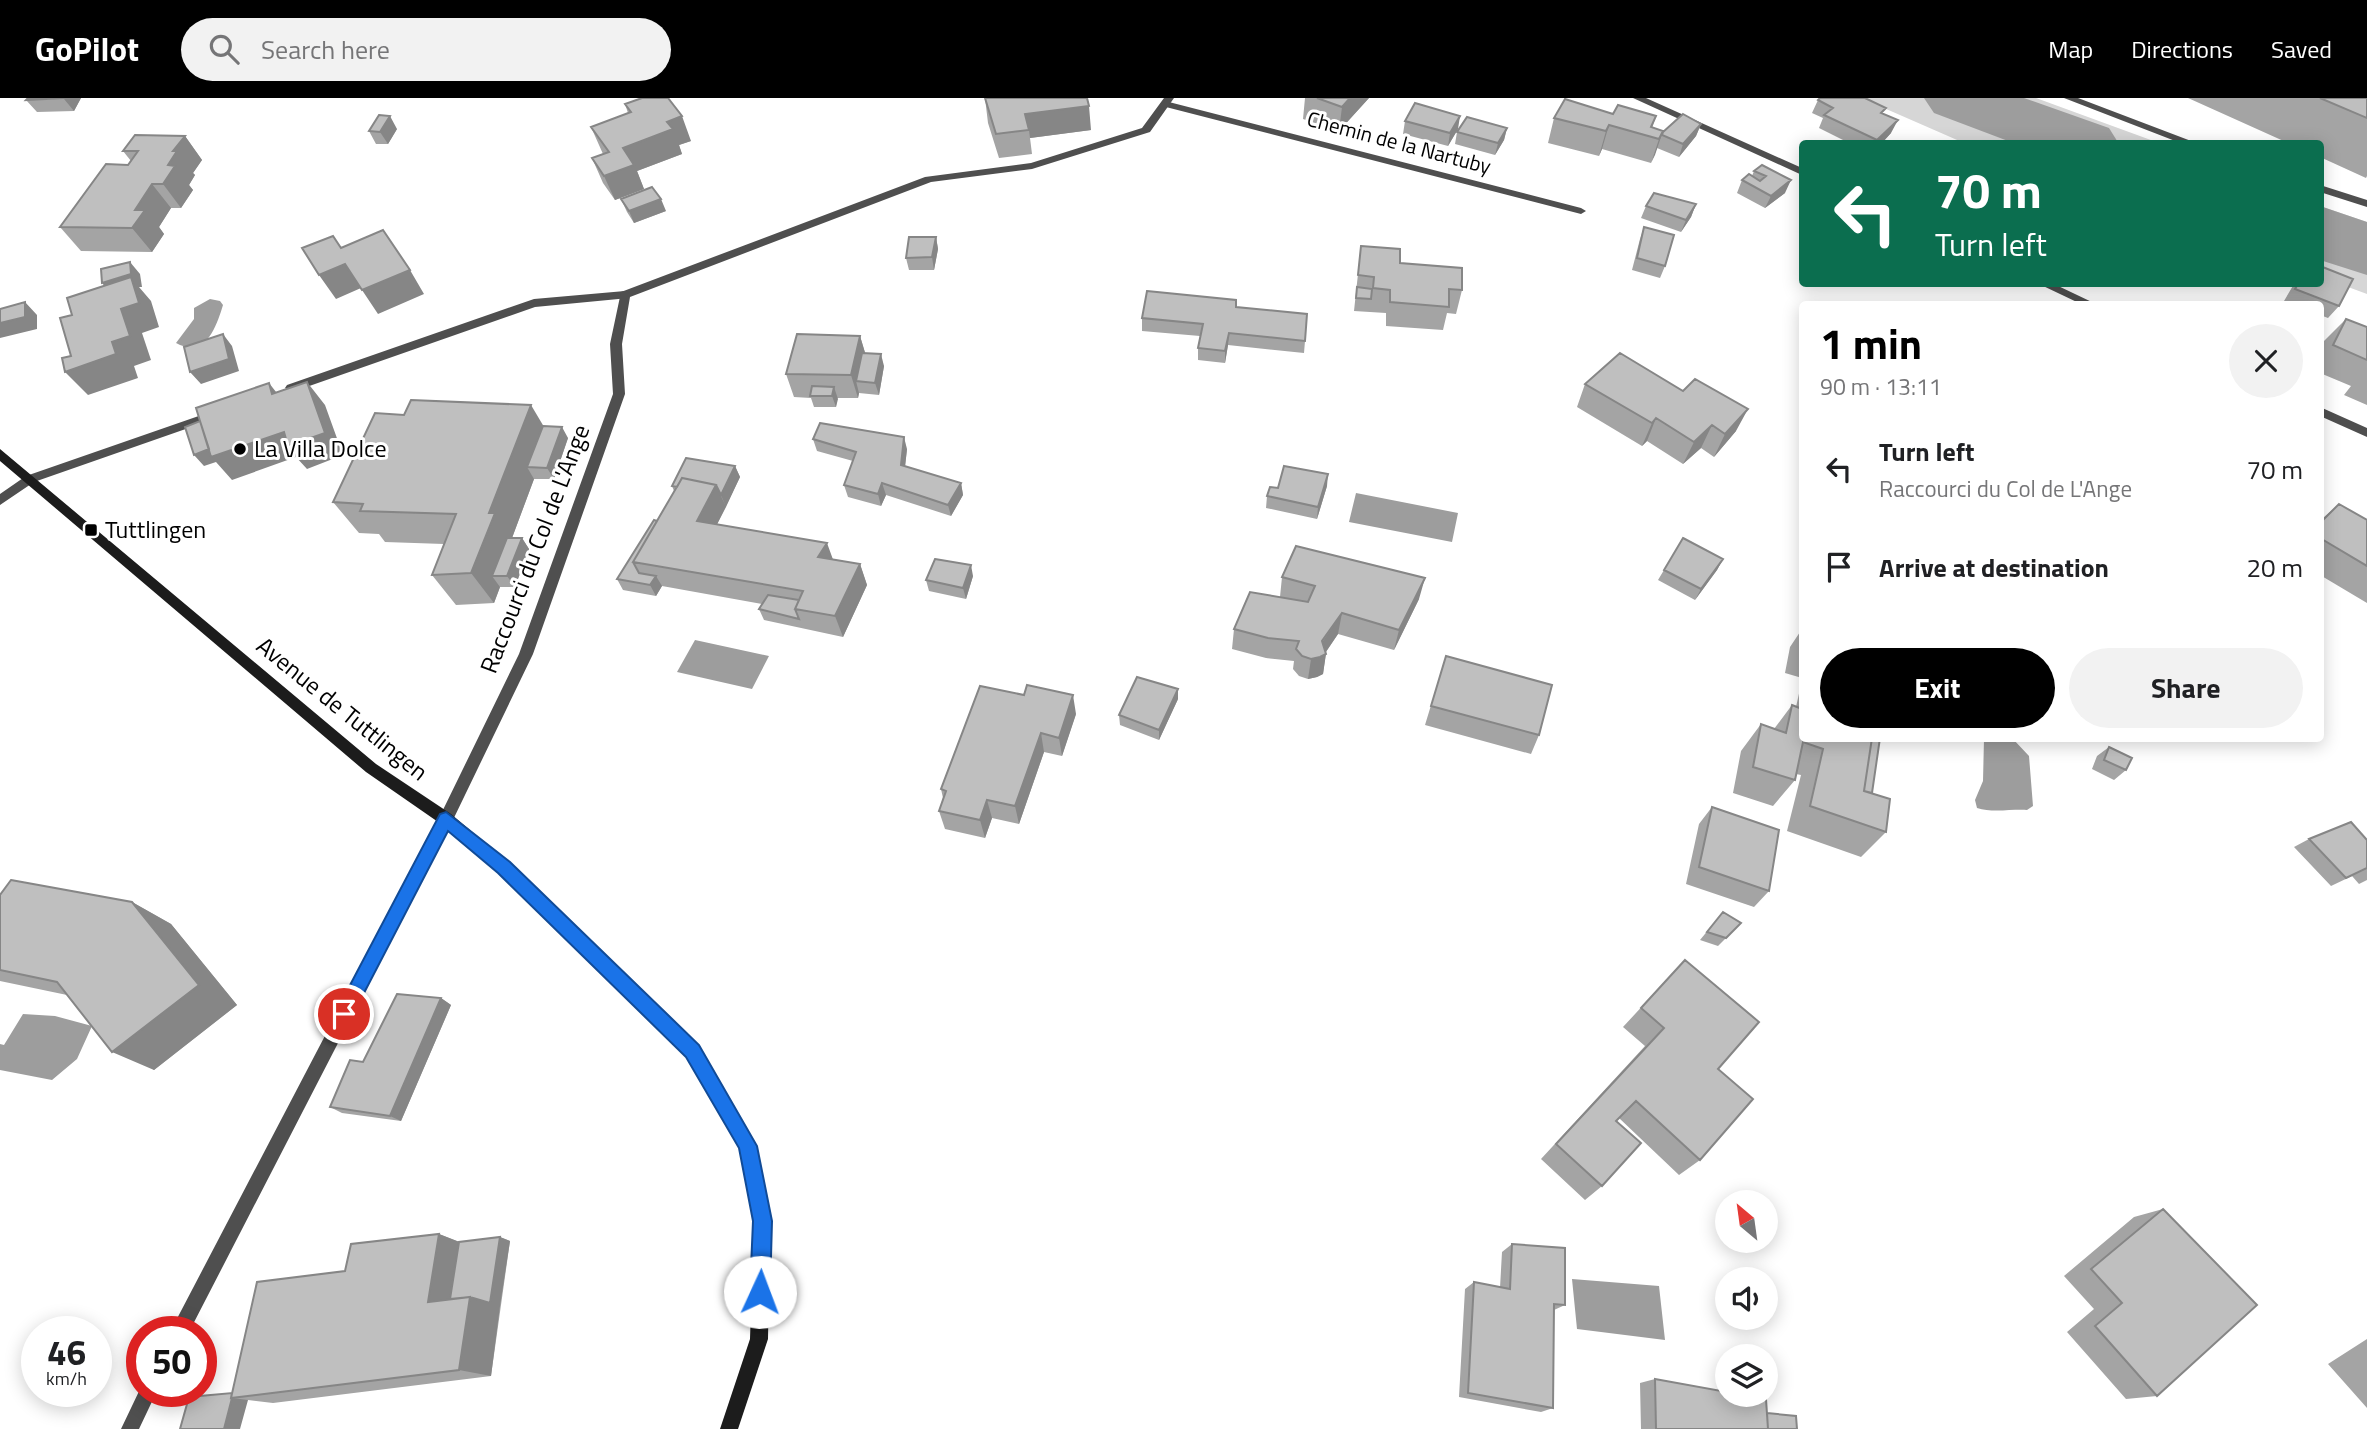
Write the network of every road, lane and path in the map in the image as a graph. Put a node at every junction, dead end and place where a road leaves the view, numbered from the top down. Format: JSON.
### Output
{"nodes":[{"id":1,"x":1638,"y":98,"type":"edge"},
{"id":2,"x":2068,"y":98,"type":"edge"},
{"id":3,"x":1167,"y":101,"type":"edge"},
{"id":4,"x":2183,"y":140,"type":"edge"},
{"id":5,"x":1799,"y":172,"type":"edge"},
{"id":6,"x":2324,"y":189,"type":"edge"},
{"id":7,"x":2367,"y":204,"type":"edge"},
{"id":8,"x":1581,"y":211,"type":"dead end"},
{"id":9,"x":2052,"y":287,"type":"edge"},
{"id":10,"x":625,"y":295,"type":"junction"},
{"id":11,"x":2083,"y":301,"type":"edge"},
{"id":12,"x":276,"y":393,"type":"edge"},
{"id":13,"x":224,"y":411,"type":"edge"},
{"id":14,"x":2324,"y":413,"type":"edge"},
{"id":15,"x":2367,"y":433,"type":"edge"},
{"id":16,"x":0,"y":454,"type":"edge"},
{"id":17,"x":30,"y":479,"type":"junction"},
{"id":18,"x":0,"y":500,"type":"edge"},
{"id":19,"x":446,"y":819,"type":"junction"},
{"id":20,"x":186,"y":1316,"type":"edge"},
{"id":21,"x":140,"y":1407,"type":"edge"},
{"id":22,"x":130,"y":1429,"type":"edge"},
{"id":23,"x":729,"y":1429,"type":"edge"}],
"edges":[{"from":1,"to":5,"type":"street"},
{"from":2,"to":4,"type":"street"},
{"from":3,"to":8,"type":"street","name":"Chemin de la Nartuby"},
{"from":3,"to":10,"type":"street"},
{"from":6,"to":7,"type":"street"},
{"from":9,"to":11,"type":"street"},
{"from":10,"to":12,"type":"street"},
{"from":10,"to":19,"type":"street","name":"Raccourci du Col de L'Ange"},
{"from":13,"to":17,"type":"street"},
{"from":14,"to":15,"type":"street"},
{"from":16,"to":17,"type":"main road","name":"Avenue de Tuttlingen"},
{"from":17,"to":18,"type":"street"},
{"from":17,"to":19,"type":"main road","name":"Avenue de Tuttlingen"},
{"from":19,"to":20,"type":"street","name":"Raccourci du Col de L'Ange"},
{"from":19,"to":23,"type":"main road","name":"Avenue de Tuttlingen"},
{"from":21,"to":22,"type":"street"}]}
